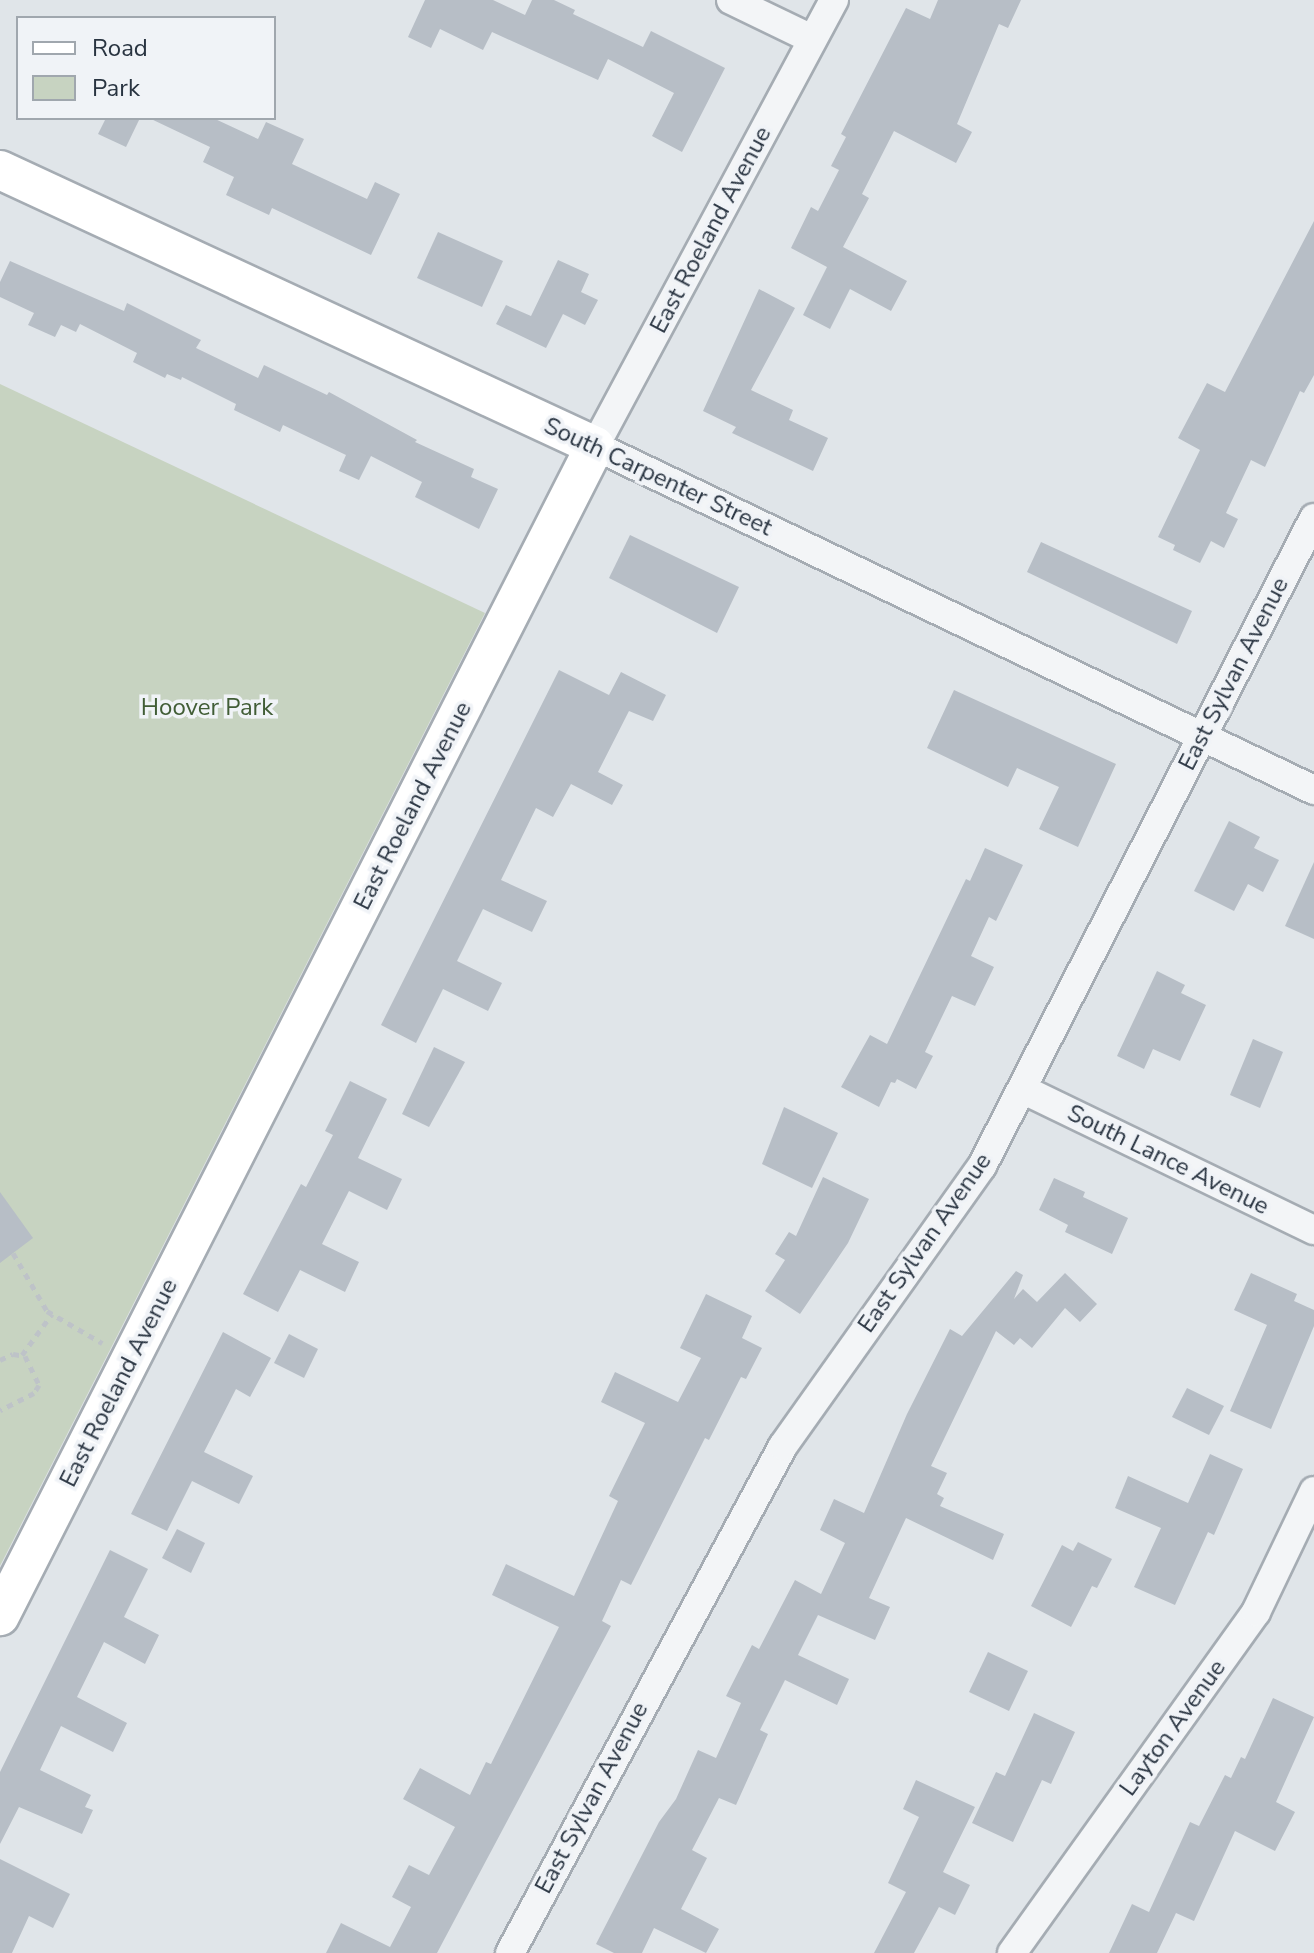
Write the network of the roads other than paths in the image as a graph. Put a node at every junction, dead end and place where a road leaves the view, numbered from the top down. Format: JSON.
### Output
{"nodes":[{"id":1,"x":731,"y":0,"type":"edge"},
{"id":2,"x":834,"y":0,"type":"edge"},
{"id":3,"x":812,"y":39,"type":"junction"},
{"id":4,"x":0,"y":170,"type":"edge"},
{"id":5,"x":595,"y":446,"type":"junction"},
{"id":6,"x":1314,"y":518,"type":"edge"},
{"id":7,"x":1201,"y":737,"type":"junction"},
{"id":8,"x":1314,"y":790,"type":"edge"},
{"id":9,"x":1022,"y":1089,"type":"junction"},
{"id":10,"x":1314,"y":1230,"type":"edge"},
{"id":11,"x":1314,"y":1491,"type":"edge"},
{"id":12,"x":0,"y":1616,"type":"edge"},
{"id":13,"x":510,"y":1953,"type":"edge"},
{"id":14,"x":1012,"y":1953,"type":"edge"}],
"edges":[{"from":1,"to":3,"type":"street"},
{"from":2,"to":3,"type":"street","name":"East Roeland Avenue"},
{"from":3,"to":5,"type":"street","name":"East Roeland Avenue"},
{"from":4,"to":5,"type":"street","name":"South Carpenter Street"},
{"from":5,"to":7,"type":"street","name":"South Carpenter Street"},
{"from":5,"to":12,"type":"street","name":"East Roeland Avenue"},
{"from":6,"to":7,"type":"street","name":"East Sylvan Avenue"},
{"from":7,"to":8,"type":"street","name":"South Carpenter Street"},
{"from":7,"to":9,"type":"street","name":"East Sylvan Avenue"},
{"from":9,"to":10,"type":"street","name":"South Lance Avenue"},
{"from":9,"to":13,"type":"street","name":"East Sylvan Avenue"},
{"from":11,"to":14,"type":"street","name":"Layton Avenue"}]}
